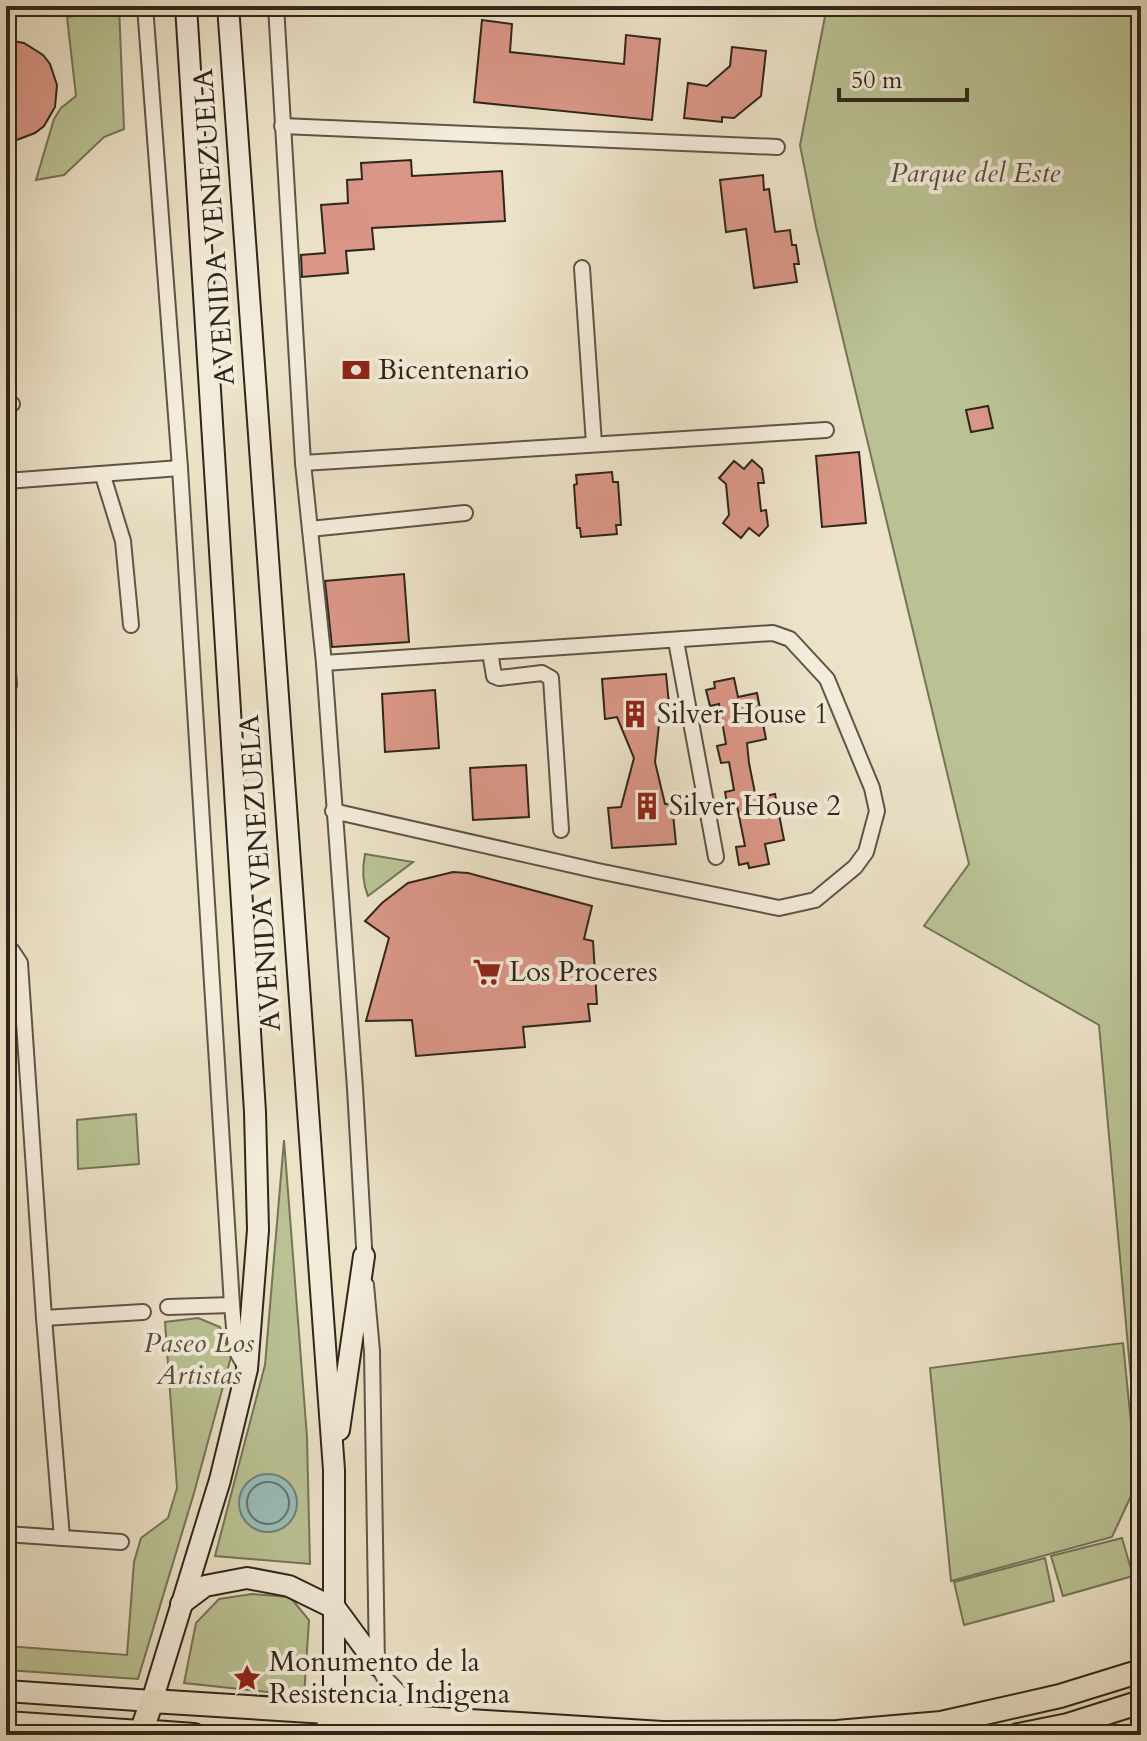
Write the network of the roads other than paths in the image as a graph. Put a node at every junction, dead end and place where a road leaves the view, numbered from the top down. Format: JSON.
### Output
{"nodes":[{"id":1,"x":145,"y":6,"type":"edge"},
{"id":2,"x":186,"y":6,"type":"edge"},
{"id":3,"x":228,"y":6,"type":"edge"},
{"id":4,"x":276,"y":6,"type":"edge"},
{"id":5,"x":282,"y":126,"type":"junction"},
{"id":6,"x":777,"y":147,"type":"dead end"},
{"id":7,"x":582,"y":268,"type":"dead end"},
{"id":8,"x":826,"y":430,"type":"dead end"},
{"id":9,"x":594,"y":444,"type":"junction"},
{"id":10,"x":303,"y":463,"type":"junction"},
{"id":11,"x":180,"y":468,"type":"junction"},
{"id":12,"x":103,"y":476,"type":"junction"},
{"id":13,"x":6,"y":481,"type":"edge"},
{"id":14,"x":465,"y":513,"type":"dead end"},
{"id":15,"x":310,"y":529,"type":"junction"},
{"id":16,"x":131,"y":625,"type":"dead end"},
{"id":17,"x":676,"y":641,"type":"junction"},
{"id":18,"x":6,"y":645,"type":"edge"},
{"id":19,"x":490,"y":652,"type":"junction"},
{"id":20,"x":324,"y":663,"type":"junction"},
{"id":21,"x":6,"y":692,"type":"edge"},
{"id":22,"x":333,"y":811,"type":"junction"},
{"id":23,"x":561,"y":830,"type":"dead end"},
{"id":24,"x":716,"y":857,"type":"dead end"},
{"id":25,"x":6,"y":949,"type":"edge"},
{"id":26,"x":364,"y":1256,"type":"junction"},
{"id":27,"x":232,"y":1305,"type":"junction"},
{"id":28,"x":168,"y":1307,"type":"dead end"},
{"id":29,"x":143,"y":1312,"type":"dead end"},
{"id":30,"x":44,"y":1318,"type":"junction"},
{"id":31,"x":247,"y":1369,"type":"junction"},
{"id":32,"x":334,"y":1470,"type":"junction"},
{"id":33,"x":6,"y":1534,"type":"edge"},
{"id":34,"x":62,"y":1538,"type":"junction"},
{"id":35,"x":121,"y":1542,"type":"dead end"},
{"id":36,"x":181,"y":1604,"type":"junction"},
{"id":37,"x":336,"y":1609,"type":"junction"},
{"id":38,"x":377,"y":1665,"type":"junction"},
{"id":39,"x":1141,"y":1671,"type":"edge"},
{"id":40,"x":6,"y":1691,"type":"edge"},
{"id":41,"x":152,"y":1701,"type":"junction"},
{"id":42,"x":1141,"y":1702,"type":"edge"},
{"id":43,"x":334,"y":1711,"type":"junction"},
{"id":44,"x":424,"y":1718,"type":"junction"},
{"id":45,"x":6,"y":1722,"type":"edge"},
{"id":46,"x":140,"y":1733,"type":"edge"},
{"id":47,"x":194,"y":1735,"type":"edge"},
{"id":48,"x":325,"y":1735,"type":"edge"},
{"id":49,"x":1018,"y":1735,"type":"edge"}],
"edges":[{"from":1,"to":11,"type":"street","name":"AVENIDA VENEZUELA"},
{"from":2,"to":31,"type":"street","name":"AVENIDA VENEZUELA"},
{"from":3,"to":32,"type":"street","name":"AVENIDA VENEZUELA"},
{"from":4,"to":5,"type":"street"},
{"from":5,"to":6,"type":"street"},
{"from":5,"to":10,"type":"street"},
{"from":7,"to":9,"type":"street"},
{"from":8,"to":9,"type":"street"},
{"from":9,"to":10,"type":"street"},
{"from":10,"to":15,"type":"street"},
{"from":11,"to":12,"type":"street"},
{"from":11,"to":27,"type":"street","name":"AVENIDA VENEZUELA"},
{"from":12,"to":13,"type":"street"},
{"from":12,"to":16,"type":"street"},
{"from":14,"to":15,"type":"street"},
{"from":15,"to":20,"type":"street"},
{"from":17,"to":19,"type":"street"},
{"from":17,"to":22,"type":"street"},
{"from":17,"to":24,"type":"street"},
{"from":18,"to":21,"type":"street"},
{"from":19,"to":20,"type":"street"},
{"from":19,"to":23,"type":"street"},
{"from":20,"to":22,"type":"street"},
{"from":22,"to":26,"type":"street"},
{"from":25,"to":30,"type":"street"},
{"from":26,"to":32,"type":"street"},
{"from":26,"to":38,"type":"street"},
{"from":27,"to":28,"type":"street"},
{"from":27,"to":31,"type":"street","name":"AVENIDA VENEZUELA"},
{"from":29,"to":30,"type":"street"},
{"from":30,"to":34,"type":"street"},
{"from":31,"to":36,"type":"street","name":"AVENIDA VENEZUELA"},
{"from":32,"to":37,"type":"street","name":"AVENIDA VENEZUELA"},
{"from":33,"to":34,"type":"street"},
{"from":34,"to":35,"type":"street"},
{"from":36,"to":37,"type":"street"},
{"from":36,"to":41,"type":"street","name":"AVENIDA VENEZUELA"},
{"from":37,"to":38,"type":"street"},
{"from":37,"to":43,"type":"street","name":"AVENIDA VENEZUELA"},
{"from":38,"to":44,"type":"street"},
{"from":39,"to":44,"type":"main road"},
{"from":40,"to":41,"type":"street"},
{"from":41,"to":43,"type":"main road"},
{"from":41,"to":46,"type":"main road","name":"AVENIDA VENEZUELA"},
{"from":42,"to":49,"type":"main road"},
{"from":43,"to":44,"type":"main road"},
{"from":43,"to":48,"type":"main road","name":"AVENIDA VENEZUELA"},
{"from":45,"to":46,"type":"street"},
{"from":46,"to":47,"type":"main road"}]}
